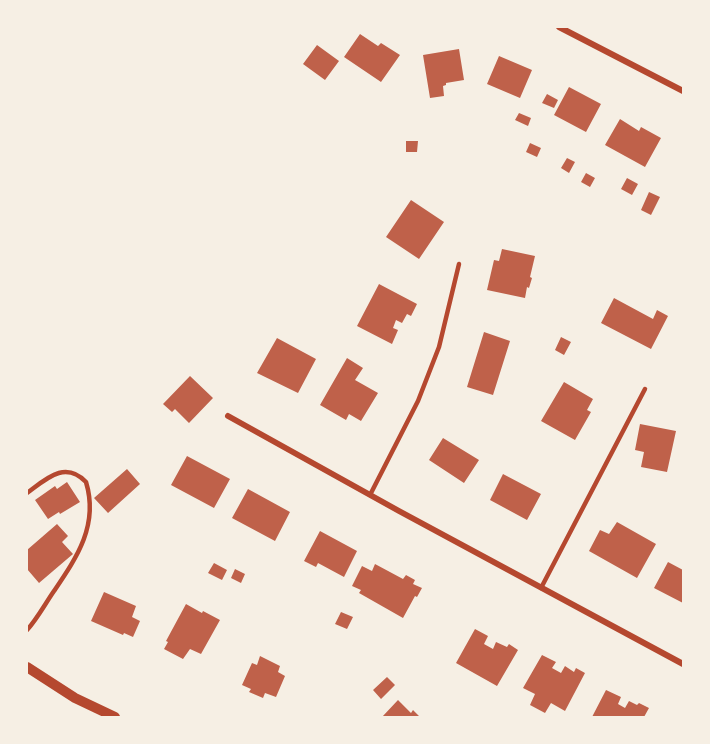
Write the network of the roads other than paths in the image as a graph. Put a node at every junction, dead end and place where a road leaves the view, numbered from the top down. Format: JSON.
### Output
{"nodes":[{"id":1,"x":559,"y":27,"type":"edge"},
{"id":2,"x":683,"y":91,"type":"edge"},
{"id":3,"x":459,"y":264,"type":"dead end"},
{"id":4,"x":645,"y":389,"type":"dead end"},
{"id":5,"x":228,"y":416,"type":"dead end"},
{"id":6,"x":27,"y":493,"type":"edge"},
{"id":7,"x":370,"y":495,"type":"junction"},
{"id":8,"x":541,"y":588,"type":"junction"},
{"id":9,"x":27,"y":630,"type":"edge"},
{"id":10,"x":683,"y":664,"type":"edge"},
{"id":11,"x":27,"y":668,"type":"edge"},
{"id":12,"x":115,"y":717,"type":"edge"}],
"edges":[{"from":1,"to":2,"type":"street"},
{"from":3,"to":7,"type":"lane"},
{"from":4,"to":8,"type":"lane"},
{"from":5,"to":7,"type":"street"},
{"from":6,"to":9,"type":"lane"},
{"from":7,"to":8,"type":"street"},
{"from":8,"to":10,"type":"street"},
{"from":11,"to":12,"type":"street"}]}
